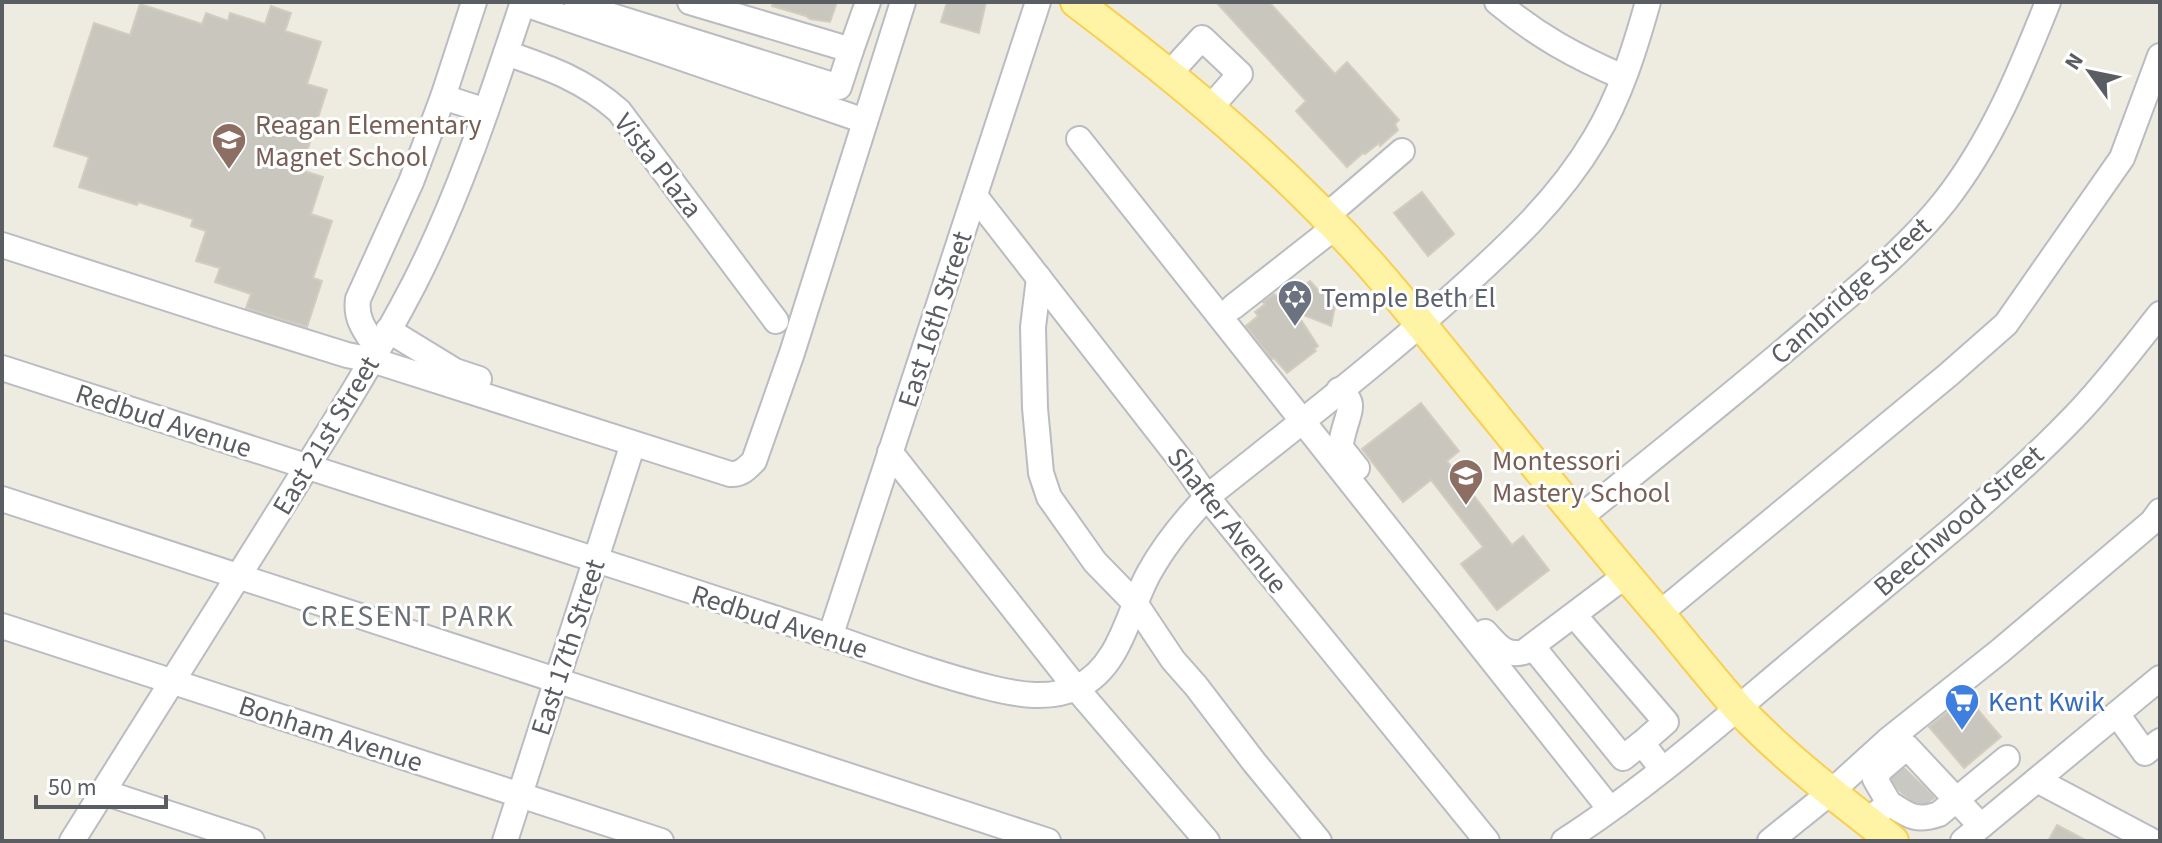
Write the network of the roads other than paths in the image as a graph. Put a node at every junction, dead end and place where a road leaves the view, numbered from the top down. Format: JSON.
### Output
{"nodes":[{"id":1,"x":474,"y":2,"type":"edge"},
{"id":2,"x":868,"y":2,"type":"edge"},
{"id":3,"x":903,"y":2,"type":"edge"},
{"id":4,"x":1038,"y":2,"type":"edge"},
{"id":5,"x":1076,"y":2,"type":"edge"},
{"id":6,"x":1497,"y":2,"type":"edge"},
{"id":7,"x":1648,"y":2,"type":"edge"},
{"id":8,"x":2048,"y":2,"type":"edge"},
{"id":9,"x":522,"y":3,"type":"edge"},
{"id":10,"x":575,"y":3,"type":"edge"},
{"id":11,"x":697,"y":4,"type":"edge"},
{"id":12,"x":691,"y":41,"type":"junction"},
{"id":13,"x":851,"y":50,"type":"junction"},
{"id":14,"x":506,"y":53,"type":"junction"},
{"id":15,"x":2160,"y":56,"type":"edge"},
{"id":16,"x":1169,"y":74,"type":"junction"},
{"id":17,"x":1623,"y":77,"type":"junction"},
{"id":18,"x":443,"y":97,"type":"junction"},
{"id":19,"x":1210,"y":108,"type":"junction"},
{"id":20,"x":486,"y":111,"type":"junction"},
{"id":21,"x":865,"y":121,"type":"junction"},
{"id":22,"x":1079,"y":139,"type":"dead end"},
{"id":23,"x":1402,"y":151,"type":"dead end"},
{"id":24,"x":975,"y":196,"type":"junction"},
{"id":25,"x":1330,"y":222,"type":"junction"},
{"id":26,"x":2,"y":245,"type":"edge"},
{"id":27,"x":1039,"y":278,"type":"junction"},
{"id":28,"x":1233,"y":307,"type":"dead end"},
{"id":29,"x":2160,"y":314,"type":"edge"},
{"id":30,"x":776,"y":321,"type":"dead end"},
{"id":31,"x":1421,"y":325,"type":"junction"},
{"id":32,"x":379,"y":347,"type":"junction"},
{"id":33,"x":2,"y":368,"type":"edge"},
{"id":34,"x":1339,"y":390,"type":"junction"},
{"id":35,"x":1303,"y":420,"type":"junction"},
{"id":36,"x":890,"y":452,"type":"junction"},
{"id":37,"x":630,"y":453,"type":"dead end"},
{"id":38,"x":733,"y":459,"type":"dead end"},
{"id":39,"x":307,"y":466,"type":"junction"},
{"id":40,"x":1207,"y":497,"type":"junction"},
{"id":41,"x":2,"y":499,"type":"edge"},
{"id":42,"x":2160,"y":511,"type":"edge"},
{"id":43,"x":1578,"y":519,"type":"junction"},
{"id":44,"x":595,"y":560,"type":"junction"},
{"id":45,"x":238,"y":576,"type":"junction"},
{"id":46,"x":1625,"y":576,"type":"junction"},
{"id":47,"x":1135,"y":603,"type":"junction"},
{"id":48,"x":1659,"y":614,"type":"junction"},
{"id":49,"x":1574,"y":615,"type":"junction"},
{"id":50,"x":2,"y":626,"type":"edge"},
{"id":51,"x":830,"y":637,"type":"junction"},
{"id":52,"x":1533,"y":647,"type":"junction"},
{"id":53,"x":2160,"y":678,"type":"edge"},
{"id":54,"x":556,"y":680,"type":"junction"},
{"id":55,"x":172,"y":681,"type":"junction"},
{"id":56,"x":1076,"y":688,"type":"junction"},
{"id":57,"x":1738,"y":707,"type":"junction"},
{"id":58,"x":2117,"y":714,"type":"junction"},
{"id":59,"x":1642,"y":743,"type":"junction"},
{"id":60,"x":2155,"y":755,"type":"edge"},
{"id":61,"x":2007,"y":758,"type":"dead end"},
{"id":62,"x":1662,"y":769,"type":"junction"},
{"id":63,"x":2037,"y":780,"type":"junction"},
{"id":64,"x":103,"y":792,"type":"junction"},
{"id":65,"x":1831,"y":792,"type":"junction"},
{"id":66,"x":1904,"y":792,"type":"junction"},
{"id":67,"x":519,"y":795,"type":"junction"},
{"id":68,"x":1956,"y":799,"type":"junction"},
{"id":69,"x":1610,"y":809,"type":"junction"},
{"id":70,"x":1972,"y":834,"type":"edge"},
{"id":71,"x":1201,"y":839,"type":"edge"},
{"id":72,"x":72,"y":841,"type":"edge"},
{"id":73,"x":252,"y":841,"type":"edge"},
{"id":74,"x":505,"y":841,"type":"edge"},
{"id":75,"x":661,"y":841,"type":"edge"},
{"id":76,"x":1048,"y":841,"type":"edge"},
{"id":77,"x":1319,"y":841,"type":"edge"},
{"id":78,"x":1487,"y":841,"type":"edge"},
{"id":79,"x":1564,"y":841,"type":"edge"},
{"id":80,"x":1770,"y":841,"type":"edge"},
{"id":81,"x":1893,"y":841,"type":"edge"},
{"id":82,"x":2152,"y":841,"type":"edge"}],
"edges":[{"from":1,"to":18,"type":"street"},
{"from":2,"to":13,"type":"street"},
{"from":3,"to":21,"type":"street"},
{"from":4,"to":24,"type":"street","name":"East 16th Street"},
{"from":5,"to":16,"type":"main road"},
{"from":6,"to":17,"type":"street"},
{"from":7,"to":17,"type":"street","name":"Redbud Avenue"},
{"from":8,"to":43,"type":"street","name":"Cambridge Street"},
{"from":9,"to":14,"type":"street","name":"East 21st Street"},
{"from":9,"to":21,"type":"street"},
{"from":10,"to":12,"type":"street"},
{"from":11,"to":12,"type":"street"},
{"from":11,"to":13,"type":"street"},
{"from":12,"to":13,"type":"street"},
{"from":14,"to":20,"type":"street","name":"East 21st Street"},
{"from":14,"to":30,"type":"street","name":"Vista Plaza"},
{"from":15,"to":48,"type":"street"},
{"from":16,"to":19,"type":"main road"},
{"from":16,"to":19,"type":"street"},
{"from":17,"to":31,"type":"street","name":"Redbud Avenue"},
{"from":18,"to":20,"type":"street"},
{"from":18,"to":32,"type":"street"},
{"from":19,"to":25,"type":"main road"},
{"from":20,"to":32,"type":"street","name":"East 21st Street"},
{"from":21,"to":32,"type":"street"},
{"from":22,"to":35,"type":"street"},
{"from":23,"to":25,"type":"street"},
{"from":24,"to":27,"type":"street","name":"Shafter Avenue"},
{"from":24,"to":36,"type":"street","name":"East 16th Street"},
{"from":25,"to":28,"type":"street"},
{"from":25,"to":31,"type":"main road"},
{"from":26,"to":32,"type":"street"},
{"from":27,"to":40,"type":"street","name":"Shafter Avenue"},
{"from":27,"to":47,"type":"street"},
{"from":29,"to":57,"type":"street","name":"Beechwood Street"},
{"from":31,"to":34,"type":"street","name":"Redbud Avenue"},
{"from":31,"to":43,"type":"main road"},
{"from":32,"to":38,"type":"street"},
{"from":32,"to":39,"type":"street","name":"East 21st Street"},
{"from":33,"to":39,"type":"street","name":"Redbud Avenue"},
{"from":34,"to":35,"type":"street","name":"Redbud Avenue"},
{"from":34,"to":52,"type":"street"},
{"from":35,"to":40,"type":"street","name":"Redbud Avenue"},
{"from":35,"to":69,"type":"street"},
{"from":36,"to":51,"type":"street","name":"East 16th Street"},
{"from":36,"to":56,"type":"street"},
{"from":37,"to":44,"type":"street","name":"East 17th Street"},
{"from":39,"to":44,"type":"street","name":"Redbud Avenue"},
{"from":39,"to":45,"type":"street","name":"East 21st Street"},
{"from":40,"to":47,"type":"street","name":"Redbud Avenue"},
{"from":40,"to":78,"type":"street","name":"Shafter Avenue"},
{"from":41,"to":45,"type":"street"},
{"from":42,"to":65,"type":"street"},
{"from":43,"to":46,"type":"main road"},
{"from":44,"to":51,"type":"street","name":"Redbud Avenue"},
{"from":44,"to":54,"type":"street","name":"East 17th Street"},
{"from":45,"to":54,"type":"street"},
{"from":45,"to":55,"type":"street","name":"East 21st Street"},
{"from":46,"to":48,"type":"main road"},
{"from":46,"to":49,"type":"street"},
{"from":47,"to":56,"type":"street","name":"Redbud Avenue"},
{"from":47,"to":77,"type":"street"},
{"from":48,"to":57,"type":"main road"},
{"from":49,"to":52,"type":"street"},
{"from":49,"to":59,"type":"street"},
{"from":50,"to":55,"type":"street","name":"Bonham Avenue"},
{"from":51,"to":56,"type":"street","name":"Redbud Avenue"},
{"from":52,"to":59,"type":"street"},
{"from":53,"to":58,"type":"street"},
{"from":54,"to":67,"type":"street","name":"East 17th Street"},
{"from":54,"to":76,"type":"street"},
{"from":55,"to":64,"type":"street","name":"East 21st Street"},
{"from":55,"to":67,"type":"street","name":"Bonham Avenue"},
{"from":56,"to":71,"type":"street"},
{"from":57,"to":62,"type":"street"},
{"from":57,"to":65,"type":"main road"},
{"from":58,"to":60,"type":"street"},
{"from":58,"to":63,"type":"street"},
{"from":59,"to":62,"type":"street"},
{"from":61,"to":68,"type":"street"},
{"from":62,"to":69,"type":"street"},
{"from":63,"to":70,"type":"street"},
{"from":63,"to":82,"type":"street"},
{"from":64,"to":72,"type":"street","name":"East 21st Street"},
{"from":64,"to":73,"type":"street"},
{"from":65,"to":66,"type":"main road"},
{"from":65,"to":80,"type":"street"},
{"from":66,"to":68,"type":"street"},
{"from":66,"to":68,"type":"street"},
{"from":66,"to":81,"type":"main road"},
{"from":67,"to":74,"type":"street","name":"East 17th Street"},
{"from":67,"to":75,"type":"street","name":"Bonham Avenue"},
{"from":68,"to":70,"type":"street"},
{"from":69,"to":79,"type":"street"}]}
